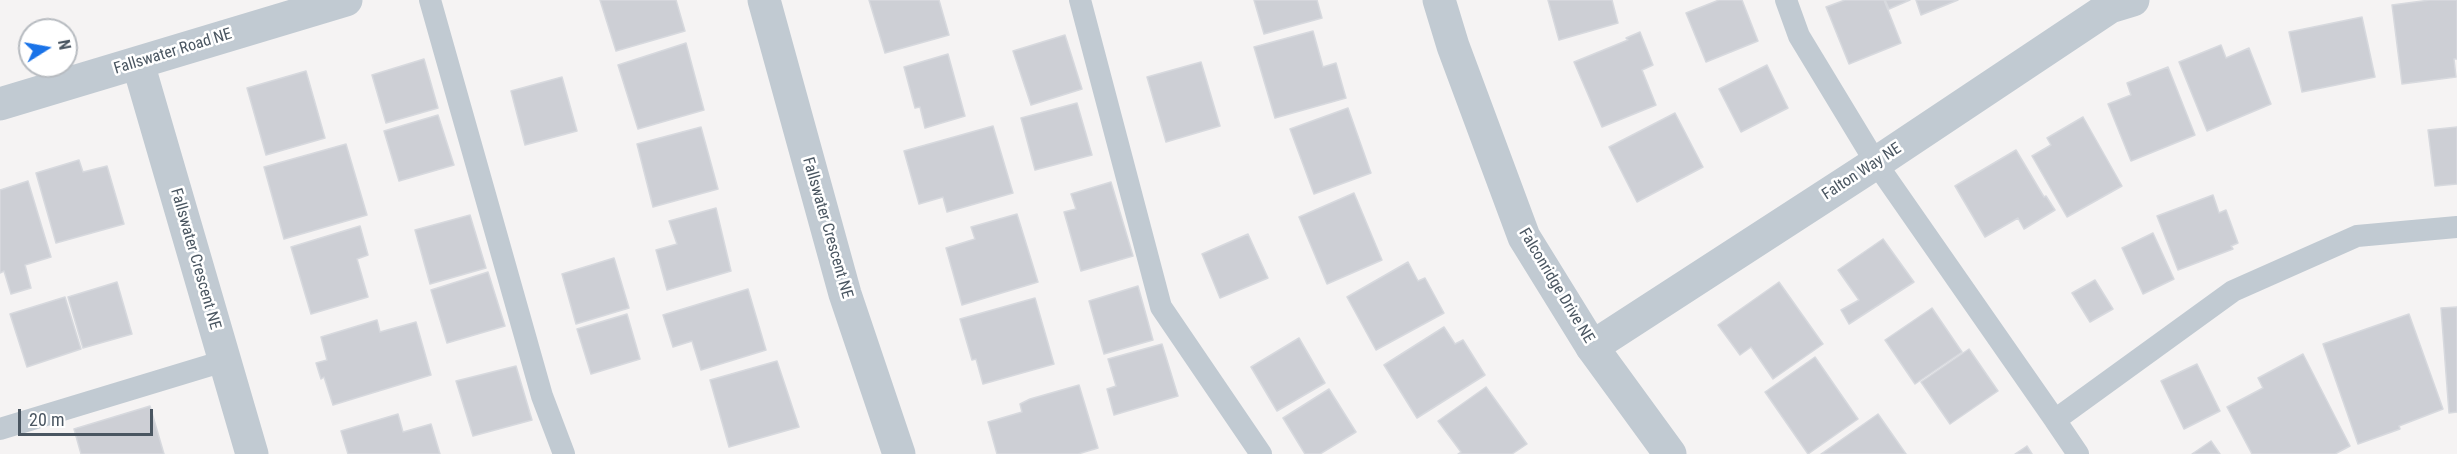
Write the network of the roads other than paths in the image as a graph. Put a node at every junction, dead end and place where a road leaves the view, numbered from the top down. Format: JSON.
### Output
{"nodes":[{"id":1,"x":346,"y":0,"type":"edge"},
{"id":2,"x":430,"y":0,"type":"edge"},
{"id":3,"x":764,"y":0,"type":"edge"},
{"id":4,"x":1080,"y":0,"type":"edge"},
{"id":5,"x":1439,"y":0,"type":"edge"},
{"id":6,"x":1786,"y":0,"type":"edge"},
{"id":7,"x":2117,"y":2,"type":"edge"},
{"id":8,"x":138,"y":63,"type":"junction"},
{"id":9,"x":0,"y":104,"type":"edge"},
{"id":10,"x":1876,"y":163,"type":"junction"},
{"id":11,"x":2457,"y":227,"type":"edge"},
{"id":12,"x":1592,"y":347,"type":"junction"},
{"id":13,"x":224,"y":361,"type":"junction"},
{"id":14,"x":2055,"y":420,"type":"junction"},
{"id":15,"x":0,"y":429,"type":"edge"},
{"id":16,"x":252,"y":454,"type":"edge"},
{"id":17,"x":564,"y":454,"type":"edge"},
{"id":18,"x":899,"y":454,"type":"edge"},
{"id":19,"x":1261,"y":454,"type":"edge"},
{"id":20,"x":1670,"y":454,"type":"edge"},
{"id":21,"x":2079,"y":454,"type":"edge"}],
"edges":[{"from":1,"to":8,"type":"street","name":"Fallswater Road NE"},
{"from":2,"to":17,"type":"lane"},
{"from":3,"to":18,"type":"street","name":"Fallswater Crescent NE"},
{"from":4,"to":19,"type":"lane"},
{"from":5,"to":12,"type":"street","name":"Falconridge Drive NE"},
{"from":6,"to":10,"type":"lane"},
{"from":7,"to":10,"type":"street","name":"Falton Way NE"},
{"from":8,"to":9,"type":"street","name":"Fallswater Road NE"},
{"from":8,"to":13,"type":"street","name":"Fallswater Crescent NE"},
{"from":10,"to":12,"type":"street","name":"Falton Way NE"},
{"from":10,"to":14,"type":"lane"},
{"from":11,"to":14,"type":"lane"},
{"from":12,"to":20,"type":"street","name":"Falconridge Drive NE"},
{"from":13,"to":15,"type":"lane"},
{"from":13,"to":16,"type":"street","name":"Fallswater Crescent NE"},
{"from":14,"to":21,"type":"lane"}]}
